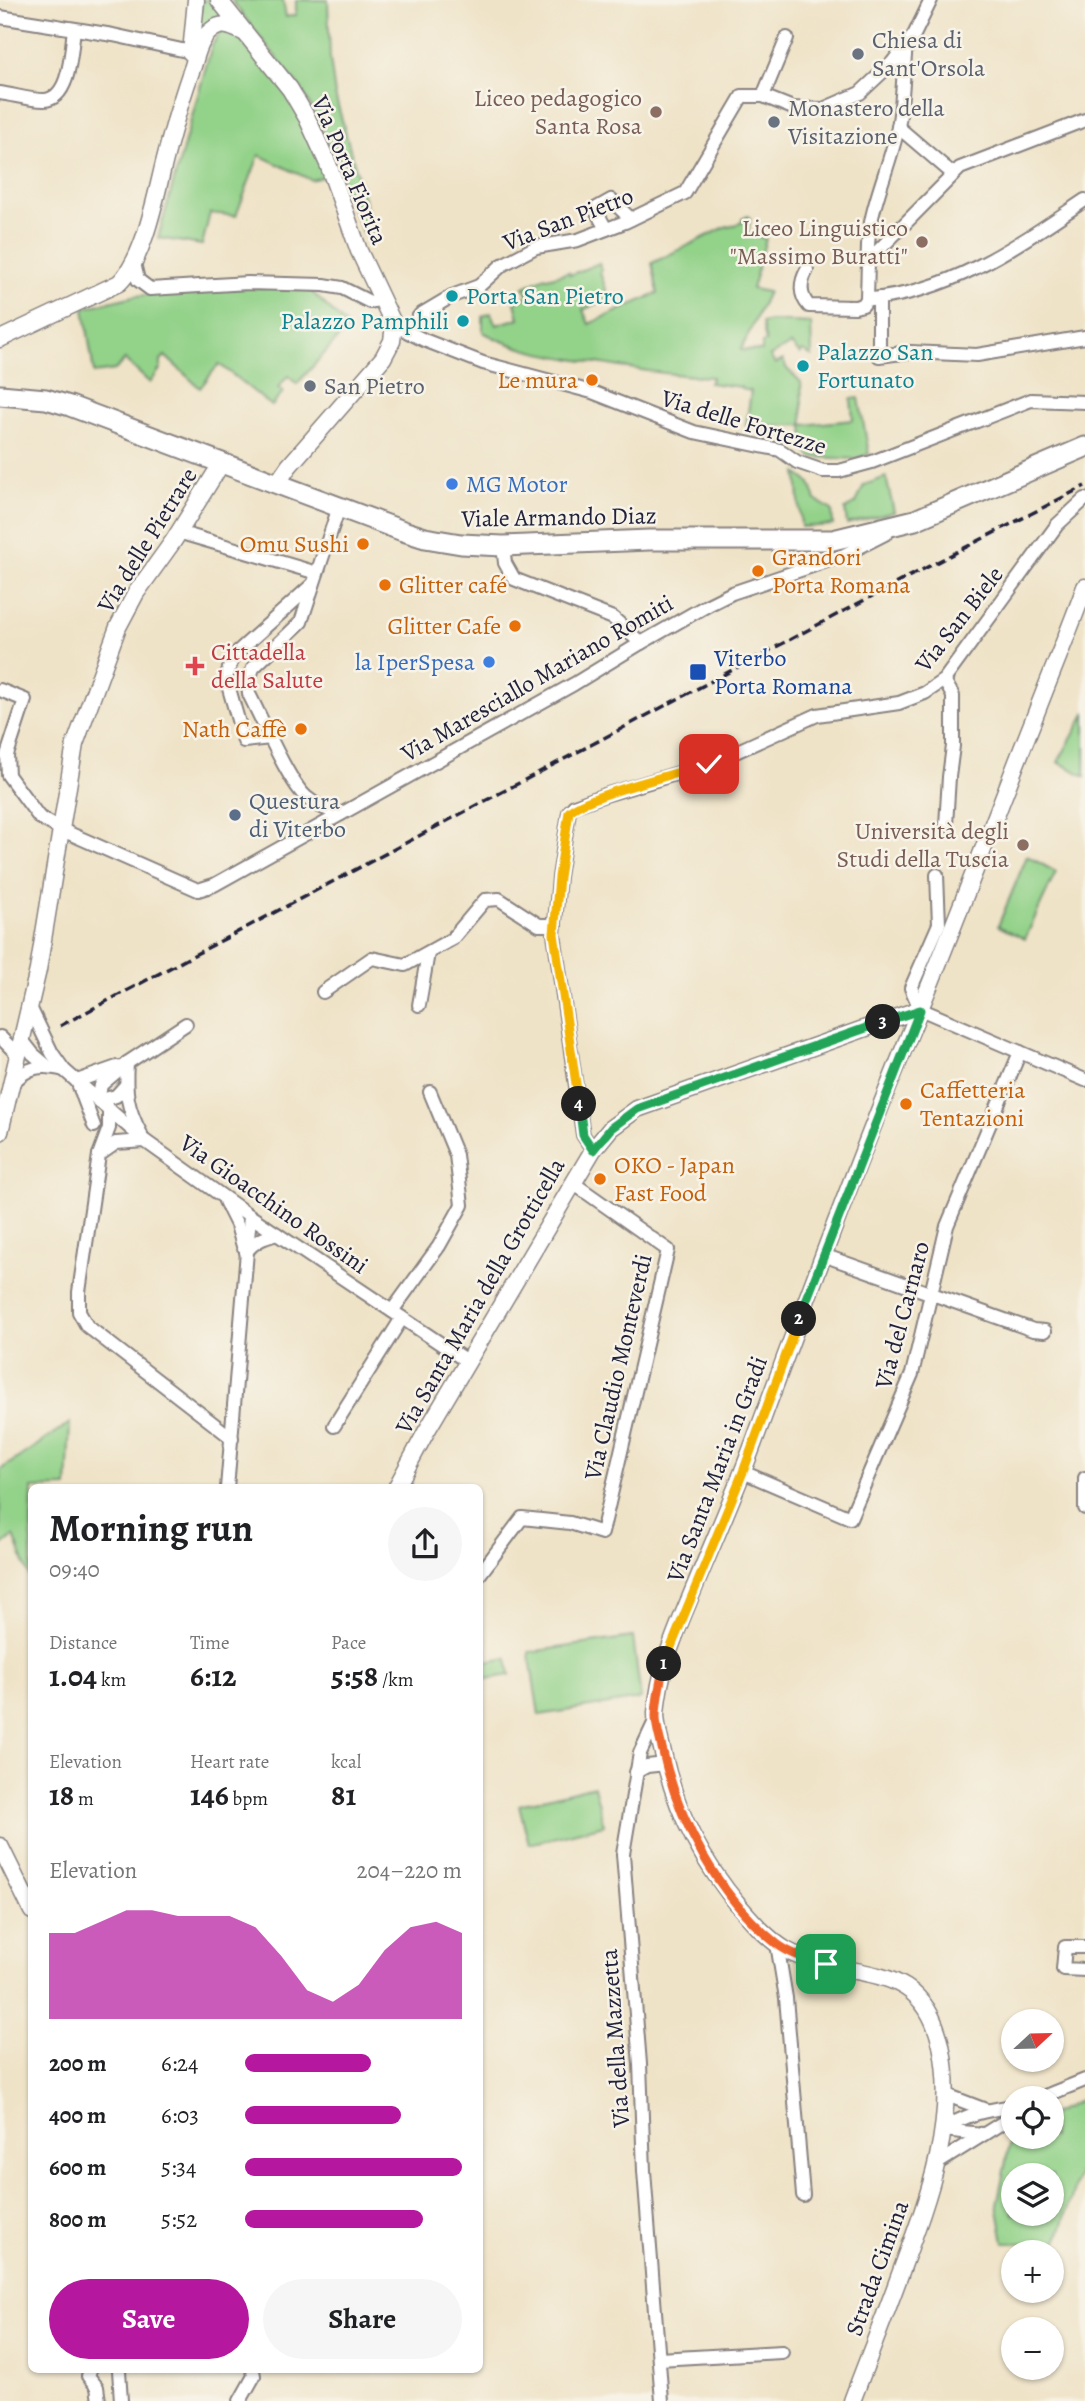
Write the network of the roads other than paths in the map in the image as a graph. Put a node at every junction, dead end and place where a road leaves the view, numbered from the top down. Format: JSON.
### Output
{"nodes":[{"id":1,"x":196,"y":0,"type":"edge"},
{"id":2,"x":219,"y":0,"type":"edge"},
{"id":3,"x":931,"y":0,"type":"edge"},
{"id":4,"x":0,"y":17,"type":"edge"},
{"id":5,"x":74,"y":29,"type":"junction"},
{"id":6,"x":243,"y":32,"type":"junction"},
{"id":7,"x":787,"y":38,"type":"dead end"},
{"id":8,"x":906,"y":45,"type":"junction"},
{"id":9,"x":191,"y":52,"type":"junction"},
{"id":10,"x":189,"y":76,"type":"junction"},
{"id":11,"x":0,"y":93,"type":"edge"},
{"id":12,"x":763,"y":96,"type":"junction"},
{"id":13,"x":1085,"y":120,"type":"edge"},
{"id":14,"x":898,"y":127,"type":"junction"},
{"id":15,"x":953,"y":174,"type":"junction"},
{"id":16,"x":1085,"y":200,"type":"edge"},
{"id":17,"x":631,"y":219,"type":"junction"},
{"id":18,"x":606,"y":229,"type":"junction"},
{"id":19,"x":868,"y":261,"type":"junction"},
{"id":20,"x":134,"y":263,"type":"junction"},
{"id":21,"x":807,"y":271,"type":"dead end"},
{"id":22,"x":382,"y":299,"type":"junction"},
{"id":23,"x":873,"y":299,"type":"junction"},
{"id":24,"x":401,"y":328,"type":"junction"},
{"id":25,"x":1085,"y":337,"type":"edge"},
{"id":26,"x":0,"y":339,"type":"edge"},
{"id":27,"x":1,"y":394,"type":"edge"},
{"id":28,"x":1085,"y":401,"type":"edge"},
{"id":29,"x":1085,"y":446,"type":"edge"},
{"id":30,"x":221,"y":464,"type":"junction"},
{"id":31,"x":278,"y":482,"type":"junction"},
{"id":32,"x":1085,"y":499,"type":"edge"},
{"id":33,"x":340,"y":507,"type":"junction"},
{"id":34,"x":906,"y":523,"type":"junction"},
{"id":35,"x":178,"y":532,"type":"junction"},
{"id":36,"x":502,"y":545,"type":"junction"},
{"id":37,"x":316,"y":579,"type":"junction"},
{"id":38,"x":1085,"y":587,"type":"edge"},
{"id":39,"x":640,"y":643,"type":"junction"},
{"id":40,"x":944,"y":680,"type":"junction"},
{"id":41,"x":0,"y":690,"type":"edge"},
{"id":42,"x":271,"y":738,"type":"junction"},
{"id":43,"x":341,"y":814,"type":"junction"},
{"id":44,"x":946,"y":825,"type":"dead end"},
{"id":45,"x":62,"y":830,"type":"junction"},
{"id":46,"x":937,"y":875,"type":"dead end"},
{"id":47,"x":555,"y":925,"type":"junction"},
{"id":48,"x":428,"y":953,"type":"junction"},
{"id":49,"x":323,"y":992,"type":"dead end"},
{"id":50,"x":419,"y":1005,"type":"dead end"},
{"id":51,"x":30,"y":1007,"type":"junction"},
{"id":52,"x":920,"y":1010,"type":"junction"},
{"id":53,"x":186,"y":1024,"type":"dead end"},
{"id":54,"x":0,"y":1037,"type":"edge"},
{"id":55,"x":20,"y":1048,"type":"junction"},
{"id":56,"x":1020,"y":1052,"type":"junction"},
{"id":57,"x":49,"y":1059,"type":"junction"},
{"id":58,"x":127,"y":1063,"type":"junction"},
{"id":59,"x":1085,"y":1080,"type":"edge"},
{"id":60,"x":77,"y":1081,"type":"junction"},
{"id":61,"x":126,"y":1085,"type":"junction"},
{"id":62,"x":10,"y":1088,"type":"junction"},
{"id":63,"x":430,"y":1092,"type":"dead end"},
{"id":64,"x":98,"y":1101,"type":"junction"},
{"id":65,"x":109,"y":1110,"type":"junction"},
{"id":66,"x":94,"y":1126,"type":"junction"},
{"id":67,"x":0,"y":1132,"type":"edge"},
{"id":68,"x":145,"y":1141,"type":"junction"},
{"id":69,"x":593,"y":1150,"type":"junction"},
{"id":70,"x":99,"y":1155,"type":"junction"},
{"id":71,"x":573,"y":1183,"type":"junction"},
{"id":72,"x":224,"y":1198,"type":"junction"},
{"id":73,"x":250,"y":1216,"type":"junction"},
{"id":74,"x":237,"y":1225,"type":"junction"},
{"id":75,"x":277,"y":1234,"type":"junction"},
{"id":76,"x":246,"y":1253,"type":"junction"},
{"id":77,"x":823,"y":1255,"type":"junction"},
{"id":78,"x":933,"y":1293,"type":"junction"},
{"id":79,"x":397,"y":1314,"type":"junction"},
{"id":80,"x":1045,"y":1331,"type":"dead end"},
{"id":81,"x":468,"y":1362,"type":"junction"},
{"id":82,"x":334,"y":1426,"type":"dead end"},
{"id":83,"x":232,"y":1438,"type":"junction"},
{"id":84,"x":743,"y":1472,"type":"junction"},
{"id":85,"x":1085,"y":1478,"type":"edge"},
{"id":86,"x":227,"y":1484,"type":"edge"},
{"id":87,"x":398,"y":1484,"type":"edge"},
{"id":88,"x":1085,"y":1508,"type":"edge"},
{"id":89,"x":483,"y":1570,"type":"edge"},
{"id":90,"x":656,"y":1718,"type":"junction"},
{"id":91,"x":666,"y":1764,"type":"junction"},
{"id":92,"x":636,"y":1772,"type":"junction"},
{"id":93,"x":0,"y":1846,"type":"edge"},
{"id":94,"x":28,"y":1903,"type":"edge"},
{"id":95,"x":777,"y":1944,"type":"junction"},
{"id":96,"x":1085,"y":1947,"type":"edge"},
{"id":97,"x":1085,"y":1970,"type":"edge"},
{"id":98,"x":1085,"y":2080,"type":"edge"},
{"id":99,"x":1064,"y":2089,"type":"edge"},
{"id":100,"x":944,"y":2094,"type":"junction"},
{"id":101,"x":1001,"y":2108,"type":"edge"},
{"id":102,"x":986,"y":2110,"type":"junction"},
{"id":103,"x":1001,"y":2123,"type":"edge"},
{"id":104,"x":943,"y":2130,"type":"junction"},
{"id":105,"x":982,"y":2134,"type":"junction"},
{"id":106,"x":939,"y":2156,"type":"junction"},
{"id":107,"x":803,"y":2195,"type":"dead end"},
{"id":108,"x":782,"y":2352,"type":"dead end"},
{"id":109,"x":659,"y":2359,"type":"junction"},
{"id":110,"x":89,"y":2373,"type":"edge"},
{"id":111,"x":119,"y":2373,"type":"edge"},
{"id":112,"x":254,"y":2373,"type":"edge"},
{"id":113,"x":99,"y":2401,"type":"edge"},
{"id":114,"x":121,"y":2401,"type":"edge"},
{"id":115,"x":240,"y":2401,"type":"edge"},
{"id":116,"x":662,"y":2401,"type":"edge"},
{"id":117,"x":852,"y":2401,"type":"edge"}],
"edges":[{"from":1,"to":9,"type":"main road"},
{"from":2,"to":6,"type":"main road","name":"Via Porta Fiorita"},
{"from":3,"to":8,"type":"street"},
{"from":4,"to":5,"type":"street"},
{"from":5,"to":9,"type":"street"},
{"from":5,"to":11,"type":"street"},
{"from":6,"to":10,"type":"main road"},
{"from":6,"to":22,"type":"main road","name":"Via Porta Fiorita"},
{"from":7,"to":12,"type":"street"},
{"from":8,"to":12,"type":"street"},
{"from":8,"to":14,"type":"street"},
{"from":9,"to":10,"type":"main road"},
{"from":10,"to":20,"type":"main road"},
{"from":12,"to":17,"type":"street","name":"Via San Pietro"},
{"from":13,"to":15,"type":"street"},
{"from":14,"to":15,"type":"street"},
{"from":14,"to":19,"type":"street"},
{"from":15,"to":19,"type":"street"},
{"from":16,"to":23,"type":"street"},
{"from":17,"to":18,"type":"street","name":"Via San Pietro"},
{"from":17,"to":18,"type":"street"},
{"from":18,"to":24,"type":"street","name":"Via San Pietro"},
{"from":19,"to":23,"type":"street"},
{"from":20,"to":22,"type":"street"},
{"from":20,"to":26,"type":"main road"},
{"from":21,"to":23,"type":"street"},
{"from":22,"to":24,"type":"main road","name":"Via Porta Fiorita"},
{"from":23,"to":25,"type":"street"},
{"from":24,"to":28,"type":"street","name":"Via delle Fortezze"},
{"from":24,"to":31,"type":"main road"},
{"from":27,"to":30,"type":"main road","name":"Viale Armando Diaz"},
{"from":29,"to":34,"type":"main road","name":"Viale Armando Diaz"},
{"from":30,"to":31,"type":"main road","name":"Viale Armando Diaz"},
{"from":30,"to":35,"type":"main road","name":"Via delle Pietrare"},
{"from":31,"to":33,"type":"main road","name":"Viale Armando Diaz"},
{"from":32,"to":40,"type":"street","name":"Via San Biele"},
{"from":33,"to":36,"type":"main road","name":"Viale Armando Diaz"},
{"from":33,"to":37,"type":"street"},
{"from":34,"to":36,"type":"main road","name":"Viale Armando Diaz"},
{"from":34,"to":39,"type":"street","name":"Via Maresciallo Mariano Romiti"},
{"from":35,"to":37,"type":"street"},
{"from":35,"to":45,"type":"main road","name":"Via delle Pietrare"},
{"from":36,"to":39,"type":"street"},
{"from":37,"to":42,"type":"street"},
{"from":37,"to":42,"type":"street"},
{"from":38,"to":52,"type":"main road","name":"Via Santa Maria in Gradi"},
{"from":39,"to":43,"type":"street","name":"Via Maresciallo Mariano Romiti"},
{"from":40,"to":44,"type":"street"},
{"from":40,"to":47,"type":"street","name":"Via San Biele"},
{"from":41,"to":45,"type":"street"},
{"from":42,"to":43,"type":"street"},
{"from":43,"to":45,"type":"street","name":"Via Maresciallo Mariano Romiti"},
{"from":45,"to":51,"type":"main road","name":"Via delle Pietrare"},
{"from":46,"to":52,"type":"street"},
{"from":47,"to":48,"type":"street"},
{"from":47,"to":69,"type":"street","name":"Via San Biele"},
{"from":48,"to":49,"type":"street"},
{"from":48,"to":50,"type":"street"},
{"from":51,"to":55,"type":"main road","name":"Via delle Pietrare"},
{"from":51,"to":57,"type":"street"},
{"from":52,"to":56,"type":"street"},
{"from":52,"to":69,"type":"main road","name":"Via Santa Maria della Grotticella"},
{"from":52,"to":77,"type":"main road","name":"Via Santa Maria in Gradi"},
{"from":53,"to":58,"type":"street"},
{"from":54,"to":55,"type":"street"},
{"from":55,"to":57,"type":"street"},
{"from":55,"to":62,"type":"main road","name":"Via delle Pietrare"},
{"from":56,"to":59,"type":"street"},
{"from":56,"to":78,"type":"street","name":"Via del Carnaro"},
{"from":57,"to":60,"type":"street","name":"Via Gioacchino Rossini"},
{"from":57,"to":62,"type":"street"},
{"from":58,"to":60,"type":"street"},
{"from":58,"to":61,"type":"street"},
{"from":58,"to":64,"type":"street"},
{"from":60,"to":64,"type":"street","name":"Via Gioacchino Rossini"},
{"from":60,"to":66,"type":"street"},
{"from":61,"to":64,"type":"street"},
{"from":61,"to":68,"type":"street"},
{"from":62,"to":67,"type":"main road","name":"Via delle Pietrare"},
{"from":63,"to":79,"type":"street"},
{"from":64,"to":65,"type":"street","name":"Via Gioacchino Rossini"},
{"from":65,"to":66,"type":"street"},
{"from":65,"to":68,"type":"street","name":"Via Gioacchino Rossini"},
{"from":65,"to":70,"type":"street"},
{"from":66,"to":70,"type":"street"},
{"from":68,"to":70,"type":"street"},
{"from":68,"to":72,"type":"street","name":"Via Gioacchino Rossini"},
{"from":69,"to":71,"type":"main road","name":"Via Santa Maria della Grotticella"},
{"from":70,"to":83,"type":"street"},
{"from":71,"to":81,"type":"main road","name":"Via Santa Maria della Grotticella"},
{"from":71,"to":89,"type":"street","name":"Via Claudio Monteverdi"},
{"from":72,"to":73,"type":"street","name":"Via Gioacchino Rossini"},
{"from":72,"to":74,"type":"street"},
{"from":73,"to":74,"type":"street"},
{"from":73,"to":75,"type":"street","name":"Via Gioacchino Rossini"},
{"from":73,"to":76,"type":"street"},
{"from":74,"to":76,"type":"street"},
{"from":75,"to":76,"type":"street"},
{"from":75,"to":79,"type":"street","name":"Via Gioacchino Rossini"},
{"from":76,"to":83,"type":"street"},
{"from":77,"to":78,"type":"street"},
{"from":77,"to":84,"type":"main road","name":"Via Santa Maria in Gradi"},
{"from":78,"to":80,"type":"street"},
{"from":78,"to":84,"type":"street","name":"Via del Carnaro"},
{"from":79,"to":81,"type":"street","name":"Via Gioacchino Rossini"},
{"from":79,"to":82,"type":"street"},
{"from":81,"to":87,"type":"main road","name":"Via Santa Maria della Grotticella"},
{"from":83,"to":86,"type":"street"},
{"from":84,"to":90,"type":"main road","name":"Via Santa Maria in Gradi"},
{"from":85,"to":88,"type":"street"},
{"from":90,"to":91,"type":"main road","name":"Via Santa Maria in Gradi"},
{"from":90,"to":92,"type":"street","name":"Via della Mazzetta"},
{"from":91,"to":92,"type":"street"},
{"from":91,"to":95,"type":"main road","name":"Via Santa Maria in Gradi"},
{"from":92,"to":109,"type":"street","name":"Via della Mazzetta"},
{"from":93,"to":94,"type":"main road"},
{"from":95,"to":100,"type":"main road","name":"Via Santa Maria in Gradi"},
{"from":95,"to":107,"type":"street"},
{"from":96,"to":97,"type":"street"},
{"from":98,"to":99,"type":"street"},
{"from":100,"to":102,"type":"street"},
{"from":100,"to":104,"type":"main road","name":"Via Santa Maria in Gradi"},
{"from":101,"to":102,"type":"street"},
{"from":102,"to":104,"type":"street"},
{"from":103,"to":105,"type":"street"},
{"from":104,"to":105,"type":"street"},
{"from":104,"to":106,"type":"main road","name":"Via Santa Maria in Gradi"},
{"from":105,"to":106,"type":"street"},
{"from":106,"to":117,"type":"main road","name":"Strada Cimina"},
{"from":108,"to":109,"type":"street"},
{"from":109,"to":116,"type":"street","name":"Via della Mazzetta"},
{"from":110,"to":113,"type":"street"},
{"from":111,"to":114,"type":"street"},
{"from":112,"to":115,"type":"street"}]}
